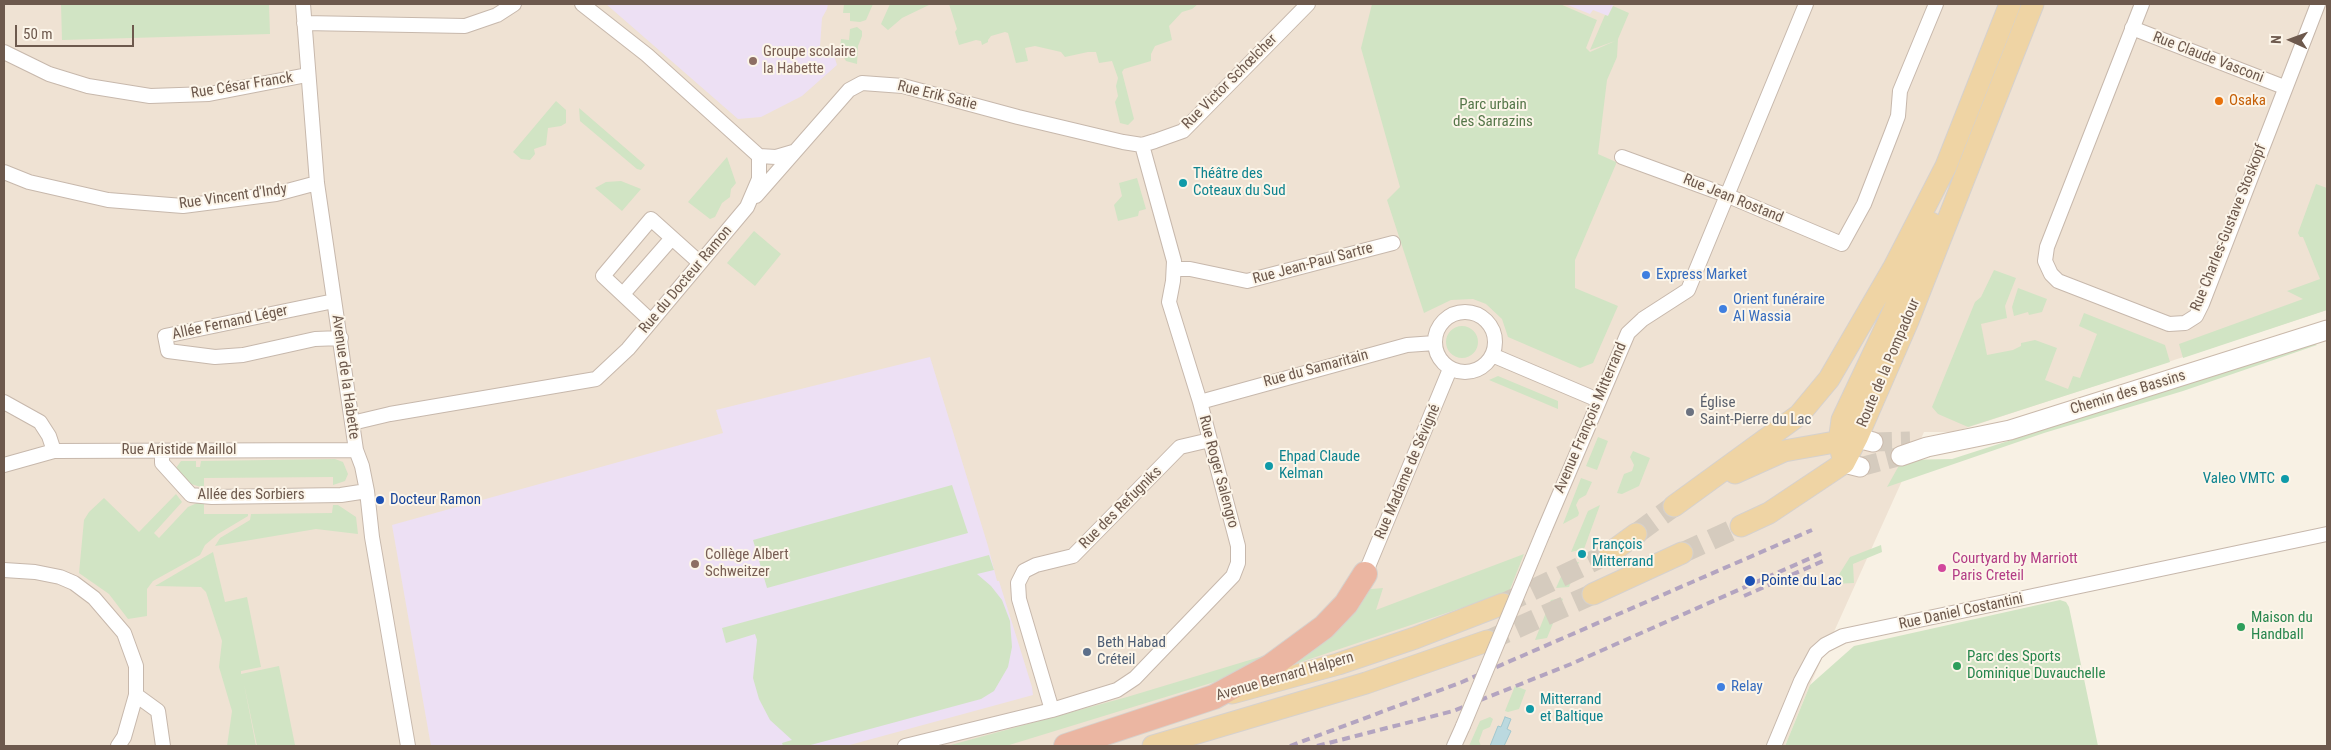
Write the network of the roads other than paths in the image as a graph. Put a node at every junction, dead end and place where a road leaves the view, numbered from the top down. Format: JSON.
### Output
{"nodes":[{"id":1,"x":303,"y":4,"type":"edge"},
{"id":2,"x":514,"y":4,"type":"edge"},
{"id":3,"x":582,"y":4,"type":"edge"},
{"id":4,"x":1308,"y":4,"type":"edge"},
{"id":5,"x":1806,"y":4,"type":"edge"},
{"id":6,"x":1936,"y":4,"type":"edge"},
{"id":7,"x":2010,"y":4,"type":"edge"},
{"id":8,"x":2033,"y":4,"type":"edge"},
{"id":9,"x":2142,"y":4,"type":"edge"},
{"id":10,"x":2318,"y":4,"type":"edge"},
{"id":11,"x":304,"y":23,"type":"junction"},
{"id":12,"x":2132,"y":28,"type":"junction"},
{"id":13,"x":4,"y":52,"type":"edge"},
{"id":14,"x":307,"y":75,"type":"junction"},
{"id":15,"x":1981,"y":78,"type":"junction"},
{"id":16,"x":2284,"y":87,"type":"junction"},
{"id":17,"x":1142,"y":145,"type":"junction"},
{"id":18,"x":794,"y":152,"type":"junction"},
{"id":19,"x":759,"y":156,"type":"junction"},
{"id":20,"x":1622,"y":157,"type":"dead end"},
{"id":21,"x":4,"y":172,"type":"edge"},
{"id":22,"x":317,"y":183,"type":"junction"},
{"id":23,"x":1726,"y":195,"type":"junction"},
{"id":24,"x":747,"y":207,"type":"junction"},
{"id":25,"x":672,"y":238,"type":"junction"},
{"id":26,"x":1393,"y":243,"type":"dead end"},
{"id":27,"x":700,"y":263,"type":"junction"},
{"id":28,"x":1174,"y":269,"type":"junction"},
{"id":29,"x":624,"y":294,"type":"junction"},
{"id":30,"x":334,"y":301,"type":"junction"},
{"id":31,"x":651,"y":321,"type":"junction"},
{"id":32,"x":2327,"y":330,"type":"edge"},
{"id":33,"x":341,"y":338,"type":"junction"},
{"id":34,"x":1435,"y":343,"type":"junction"},
{"id":35,"x":1492,"y":354,"type":"junction"},
{"id":36,"x":1450,"y":369,"type":"junction"},
{"id":37,"x":1598,"y":400,"type":"junction"},
{"id":38,"x":4,"y":402,"type":"edge"},
{"id":39,"x":1200,"y":402,"type":"junction"},
{"id":40,"x":352,"y":423,"type":"junction"},
{"id":41,"x":1210,"y":440,"type":"junction"},
{"id":42,"x":1856,"y":441,"type":"junction"},
{"id":43,"x":1912,"y":448,"type":"tunnel mouth"},
{"id":44,"x":162,"y":450,"type":"junction"},
{"id":45,"x":356,"y":450,"type":"junction"},
{"id":46,"x":54,"y":451,"type":"junction"},
{"id":47,"x":4,"y":465,"type":"edge"},
{"id":48,"x":1699,"y":488,"type":"junction"},
{"id":49,"x":367,"y":491,"type":"junction"},
{"id":50,"x":1674,"y":506,"type":"tunnel mouth"},
{"id":51,"x":1741,"y":526,"type":"tunnel mouth"},
{"id":52,"x":1636,"y":534,"type":"tunnel mouth"},
{"id":53,"x":2327,"y":534,"type":"edge"},
{"id":54,"x":1682,"y":553,"type":"tunnel mouth"},
{"id":55,"x":1610,"y":554,"type":"tunnel mouth"},
{"id":56,"x":4,"y":570,"type":"edge"},
{"id":57,"x":1365,"y":574,"type":"joint"},
{"id":58,"x":1593,"y":594,"type":"tunnel mouth"},
{"id":59,"x":1503,"y":604,"type":"tunnel mouth"},
{"id":60,"x":1487,"y":641,"type":"tunnel mouth"},
{"id":61,"x":136,"y":695,"type":"junction"},
{"id":62,"x":1214,"y":697,"type":"junction"},
{"id":63,"x":1052,"y":710,"type":"junction"},
{"id":64,"x":118,"y":746,"type":"edge"},
{"id":65,"x":163,"y":746,"type":"edge"},
{"id":66,"x":408,"y":746,"type":"edge"},
{"id":67,"x":905,"y":746,"type":"edge"},
{"id":68,"x":1066,"y":746,"type":"edge"},
{"id":69,"x":1154,"y":746,"type":"edge"},
{"id":70,"x":1454,"y":746,"type":"edge"},
{"id":71,"x":1774,"y":746,"type":"edge"}],
"edges":[{"from":1,"to":11,"type":"street","name":"Avenue de la Habette"},
{"from":2,"to":11,"type":"street"},
{"from":3,"to":19,"type":"street"},
{"from":4,"to":17,"type":"street","name":"Rue Victor Schœlcher"},
{"from":5,"to":23,"type":"street","name":"Avenue François Mitterrand"},
{"from":6,"to":23,"type":"street","name":"Rue Jean Rostand"},
{"from":7,"to":15,"type":"main road"},
{"from":8,"to":42,"type":"main road","name":"Route de la Pompadour"},
{"from":9,"to":12,"type":"street","name":"Rue Charles-Gustave Stoskopf"},
{"from":10,"to":16,"type":"street","name":"Rue Charles-Gustave Stoskopf"},
{"from":11,"to":14,"type":"street","name":"Avenue de la Habette"},
{"from":12,"to":16,"type":"street","name":"Rue Claude Vasconi"},
{"from":12,"to":16,"type":"street","name":"Rue Charles-Gustave Stoskopf"},
{"from":13,"to":14,"type":"street","name":"Rue César Franck"},
{"from":14,"to":22,"type":"street","name":"Avenue de la Habette"},
{"from":15,"to":42,"type":"main road"},
{"from":15,"to":48,"type":"main road"},
{"from":17,"to":18,"type":"street","name":"Rue Erik Satie"},
{"from":17,"to":28,"type":"street","name":"Rue Roger Salengro"},
{"from":18,"to":19,"type":"street"},
{"from":18,"to":24,"type":"street","name":"Rue Erik Satie"},
{"from":19,"to":24,"type":"street","name":"Rue du Docteur Ramon"},
{"from":20,"to":23,"type":"street","name":"Rue Jean Rostand"},
{"from":21,"to":22,"type":"street","name":"Rue Vincent d'Indy"},
{"from":22,"to":30,"type":"street","name":"Avenue de la Habette"},
{"from":23,"to":37,"type":"street","name":"Avenue François Mitterrand"},
{"from":24,"to":27,"type":"street","name":"Rue du Docteur Ramon"},
{"from":25,"to":27,"type":"street"},
{"from":25,"to":29,"type":"street"},
{"from":25,"to":29,"type":"street"},
{"from":26,"to":28,"type":"street","name":"Rue Jean-Paul Sartre"},
{"from":27,"to":31,"type":"street","name":"Rue du Docteur Ramon"},
{"from":28,"to":39,"type":"street","name":"Rue Roger Salengro"},
{"from":29,"to":31,"type":"street"},
{"from":30,"to":33,"type":"street","name":"Avenue de la Habette"},
{"from":30,"to":33,"type":"street","name":"Allée Fernand Léger"},
{"from":31,"to":40,"type":"street","name":"Rue du Docteur Ramon"},
{"from":32,"to":43,"type":"main road","name":"Chemin des Bassins"},
{"from":33,"to":40,"type":"street","name":"Avenue de la Habette"},
{"from":34,"to":35,"type":"street"},
{"from":34,"to":36,"type":"street"},
{"from":34,"to":39,"type":"street","name":"Rue du Samaritain"},
{"from":35,"to":36,"type":"street"},
{"from":35,"to":37,"type":"street"},
{"from":36,"to":57,"type":"street","name":"Rue Madame de Sévigné"},
{"from":37,"to":70,"type":"street","name":"Avenue François Mitterrand","bridge":true},
{"from":38,"to":46,"type":"street"},
{"from":39,"to":41,"type":"street","name":"Rue Roger Salengro"},
{"from":40,"to":45,"type":"street","name":"Avenue de la Habette"},
{"from":41,"to":63,"type":"street","name":"Rue Roger Salengro"},
{"from":41,"to":63,"type":"street","name":"Rue des Refugniks"},
{"from":42,"to":48,"type":"main road"},
{"from":42,"to":51,"type":"main road"},
{"from":44,"to":45,"type":"street","name":"Rue Aristide Maillol"},
{"from":44,"to":46,"type":"street","name":"Rue Aristide Maillol"},
{"from":44,"to":49,"type":"street","name":"Allée des Sorbiers"},
{"from":45,"to":49,"type":"street","name":"Avenue de la Habette"},
{"from":46,"to":47,"type":"street","name":"Rue Aristide Maillol"},
{"from":48,"to":50,"type":"main road"},
{"from":49,"to":66,"type":"street","name":"Avenue de la Habette"},
{"from":52,"to":55,"type":"main road"},
{"from":53,"to":71,"type":"street","name":"Rue Daniel Costantini"},
{"from":54,"to":58,"type":"main road"},
{"from":56,"to":61,"type":"street"},
{"from":57,"to":62,"type":"highway"},
{"from":59,"to":62,"type":"main road","name":"Avenue Bernard Halpern"},
{"from":60,"to":69,"type":"main road","name":"Avenue Bernard Halpern"},
{"from":61,"to":64,"type":"street"},
{"from":61,"to":65,"type":"street"},
{"from":62,"to":68,"type":"highway","name":"Avenue Bernard Halpern"},
{"from":63,"to":67,"type":"street","name":"Rue Roger Salengro"}]}
